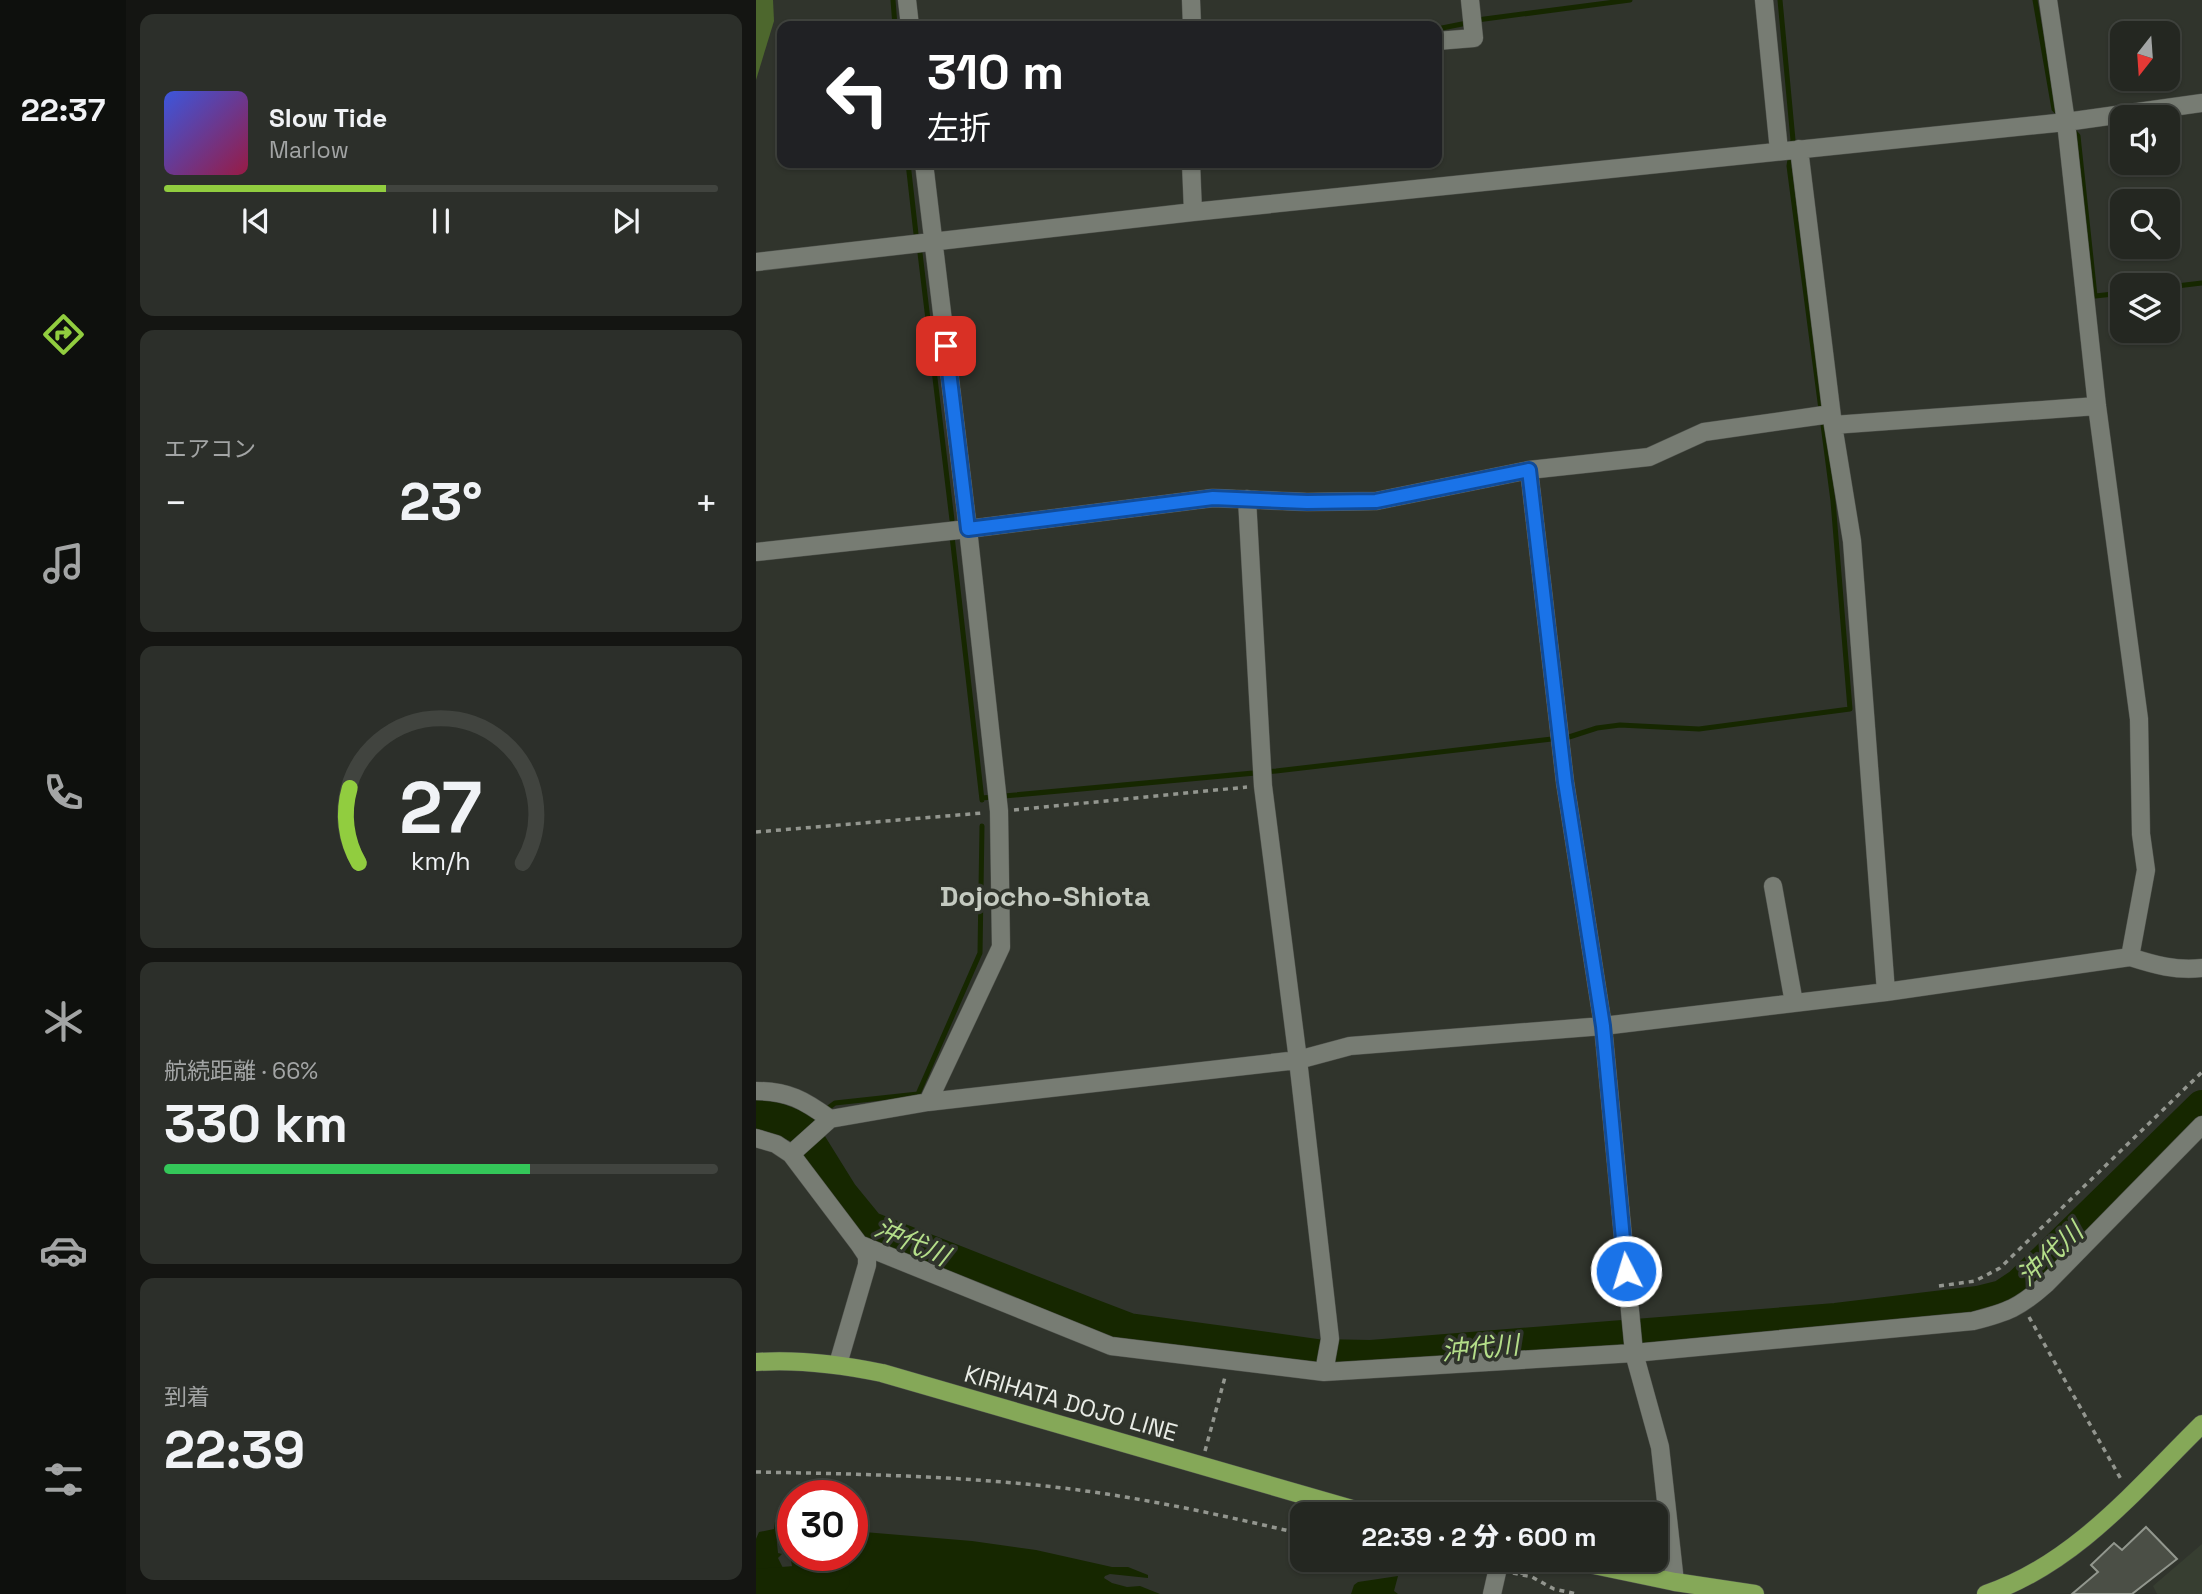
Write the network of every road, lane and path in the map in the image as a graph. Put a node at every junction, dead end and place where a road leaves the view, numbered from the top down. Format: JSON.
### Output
{"nodes":[{"id":1,"x":907,"y":0,"type":"edge"},
{"id":2,"x":1191,"y":0,"type":"edge"},
{"id":3,"x":1470,"y":0,"type":"edge"},
{"id":4,"x":1764,"y":0,"type":"edge"},
{"id":5,"x":2048,"y":0,"type":"edge"},
{"id":6,"x":909,"y":21,"type":"edge"},
{"id":7,"x":1192,"y":21,"type":"edge"},
{"id":8,"x":1442,"y":41,"type":"edge"},
{"id":9,"x":2202,"y":103,"type":"edge"},
{"id":10,"x":2066,"y":122,"type":"junction"},
{"id":11,"x":1799,"y":149,"type":"junction"},
{"id":12,"x":1779,"y":151,"type":"junction"},
{"id":13,"x":925,"y":168,"type":"edge"},
{"id":14,"x":1191,"y":168,"type":"edge"},
{"id":15,"x":1192,"y":212,"type":"junction"},
{"id":16,"x":933,"y":241,"type":"junction"},
{"id":17,"x":756,"y":262,"type":"edge"},
{"id":18,"x":2097,"y":406,"type":"junction"},
{"id":19,"x":1832,"y":420,"type":"junction"},
{"id":20,"x":1529,"y":470,"type":"junction"},
{"id":21,"x":1247,"y":499,"type":"junction"},
{"id":22,"x":968,"y":529,"type":"junction"},
{"id":23,"x":756,"y":552,"type":"edge"},
{"id":24,"x":1773,"y":886,"type":"dead end"},
{"id":25,"x":2130,"y":957,"type":"junction"},
{"id":26,"x":2202,"y":968,"type":"edge"},
{"id":27,"x":1886,"y":992,"type":"junction"},
{"id":28,"x":1794,"y":1003,"type":"junction"},
{"id":29,"x":1603,"y":1026,"type":"junction"},
{"id":30,"x":1298,"y":1060,"type":"junction"},
{"id":31,"x":2202,"y":1072,"type":"edge"},
{"id":32,"x":756,"y":1091,"type":"edge"},
{"id":33,"x":928,"y":1102,"type":"junction"},
{"id":34,"x":830,"y":1119,"type":"junction"},
{"id":35,"x":2202,"y":1125,"type":"edge"},
{"id":36,"x":756,"y":1138,"type":"edge"},
{"id":37,"x":791,"y":1154,"type":"junction"},
{"id":38,"x":859,"y":1244,"type":"junction"},
{"id":39,"x":1939,"y":1286,"type":"dead end"},
{"id":40,"x":2022,"y":1305,"type":"junction"},
{"id":41,"x":1634,"y":1353,"type":"junction"},
{"id":42,"x":1229,"y":1360,"type":"junction"},
{"id":43,"x":756,"y":1362,"type":"edge"},
{"id":44,"x":838,"y":1364,"type":"junction"},
{"id":45,"x":1324,"y":1372,"type":"junction"},
{"id":46,"x":2202,"y":1424,"type":"edge"},
{"id":47,"x":1201,"y":1467,"type":"junction"},
{"id":48,"x":756,"y":1472,"type":"edge"},
{"id":49,"x":2130,"y":1495,"type":"junction"},
{"id":50,"x":1326,"y":1502,"type":"edge"},
{"id":51,"x":1290,"y":1531,"type":"edge"},
{"id":52,"x":1522,"y":1572,"type":"edge"},
{"id":53,"x":1627,"y":1572,"type":"edge"},
{"id":54,"x":1522,"y":1575,"type":"dead end"},
{"id":55,"x":1675,"y":1582,"type":"junction"},
{"id":56,"x":1755,"y":1594,"type":"edge"},
{"id":57,"x":1986,"y":1594,"type":"edge"}],
"edges":[{"from":1,"to":6,"type":"street"},
{"from":2,"to":7,"type":"street"},
{"from":3,"to":8,"type":"street"},
{"from":4,"to":12,"type":"street"},
{"from":5,"to":10,"type":"street"},
{"from":9,"to":10,"type":"street"},
{"from":10,"to":11,"type":"street"},
{"from":10,"to":18,"type":"street"},
{"from":11,"to":12,"type":"street"},
{"from":11,"to":19,"type":"street"},
{"from":12,"to":15,"type":"street"},
{"from":13,"to":16,"type":"street"},
{"from":14,"to":15,"type":"street"},
{"from":15,"to":16,"type":"street"},
{"from":16,"to":17,"type":"street"},
{"from":16,"to":22,"type":"street"},
{"from":18,"to":19,"type":"street"},
{"from":18,"to":25,"type":"street"},
{"from":19,"to":20,"type":"street"},
{"from":19,"to":27,"type":"street"},
{"from":20,"to":21,"type":"street"},
{"from":20,"to":29,"type":"street"},
{"from":21,"to":22,"type":"street"},
{"from":21,"to":30,"type":"street"},
{"from":22,"to":23,"type":"street"},
{"from":22,"to":33,"type":"street"},
{"from":24,"to":28,"type":"street"},
{"from":25,"to":26,"type":"street"},
{"from":25,"to":27,"type":"street"},
{"from":27,"to":28,"type":"street"},
{"from":28,"to":29,"type":"street"},
{"from":29,"to":30,"type":"street"},
{"from":29,"to":41,"type":"street"},
{"from":30,"to":33,"type":"street"},
{"from":30,"to":45,"type":"street"},
{"from":31,"to":39,"type":"path"},
{"from":32,"to":34,"type":"street"},
{"from":33,"to":34,"type":"street"},
{"from":34,"to":37,"type":"street"},
{"from":35,"to":40,"type":"street"},
{"from":36,"to":37,"type":"street"},
{"from":37,"to":38,"type":"street"},
{"from":38,"to":42,"type":"street"},
{"from":38,"to":44,"type":"street"},
{"from":40,"to":41,"type":"street"},
{"from":40,"to":49,"type":"path"},
{"from":41,"to":45,"type":"street"},
{"from":41,"to":55,"type":"street"},
{"from":42,"to":45,"type":"street"},
{"from":42,"to":47,"type":"path"},
{"from":43,"to":44,"type":"main road","name":"KIRIHATA DOJO LINE"},
{"from":44,"to":47,"type":"main road","name":"KIRIHATA DOJO LINE"},
{"from":46,"to":49,"type":"main road"},
{"from":47,"to":50,"type":"main road","name":"KIRIHATA DOJO LINE"},
{"from":48,"to":51,"type":"path"},
{"from":49,"to":57,"type":"main road"},
{"from":52,"to":54,"type":"path"},
{"from":53,"to":55,"type":"main road"},
{"from":55,"to":56,"type":"main road"}]}
